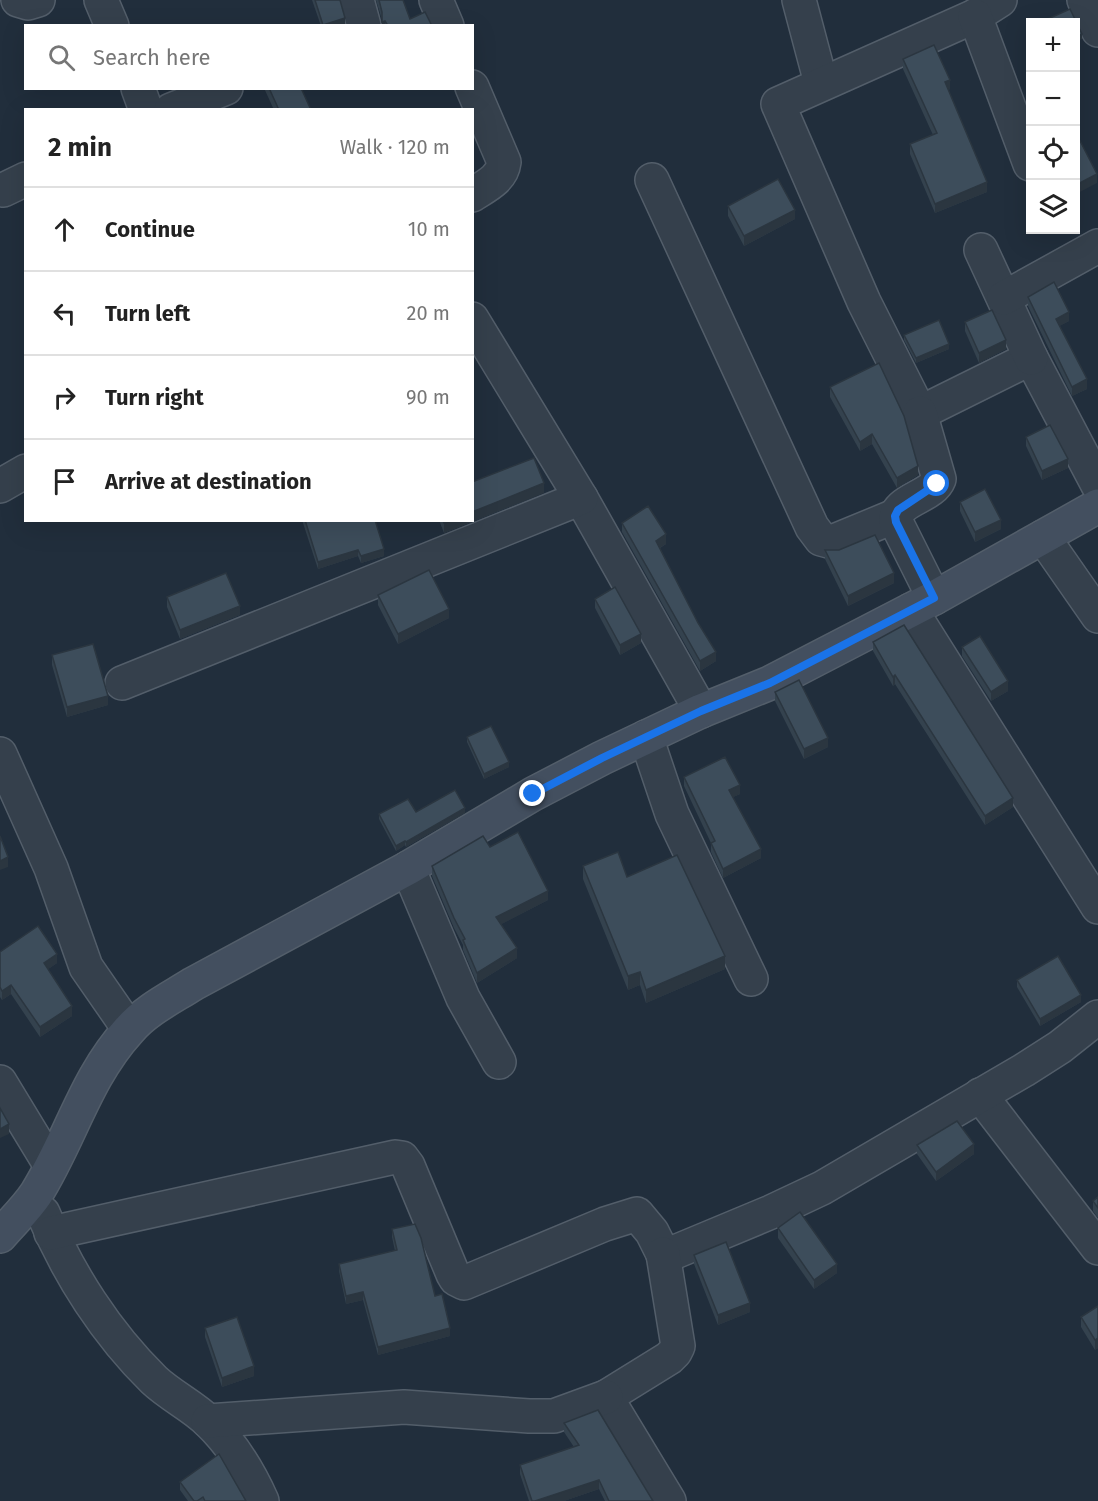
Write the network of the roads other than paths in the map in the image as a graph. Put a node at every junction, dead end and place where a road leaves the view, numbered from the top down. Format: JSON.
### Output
{"nodes":[{"id":1,"x":18,"y":0,"type":"edge"},
{"id":2,"x":38,"y":0,"type":"edge"},
{"id":3,"x":101,"y":0,"type":"edge"},
{"id":4,"x":357,"y":0,"type":"edge"},
{"id":5,"x":436,"y":0,"type":"edge"},
{"id":6,"x":799,"y":0,"type":"edge"},
{"id":7,"x":1084,"y":0,"type":"edge"},
{"id":8,"x":987,"y":8,"type":"edge"},
{"id":9,"x":111,"y":24,"type":"edge"},
{"id":10,"x":363,"y":24,"type":"edge"},
{"id":11,"x":446,"y":24,"type":"edge"},
{"id":12,"x":1098,"y":30,"type":"edge"},
{"id":13,"x":820,"y":83,"type":"junction"},
{"id":14,"x":139,"y":90,"type":"edge"},
{"id":15,"x":221,"y":90,"type":"edge"},
{"id":16,"x":473,"y":90,"type":"edge"},
{"id":17,"x":145,"y":108,"type":"edge"},
{"id":18,"x":176,"y":108,"type":"edge"},
{"id":19,"x":1026,"y":149,"type":"edge"},
{"id":20,"x":652,"y":180,"type":"dead end"},
{"id":21,"x":474,"y":194,"type":"edge"},
{"id":22,"x":1098,"y":246,"type":"edge"},
{"id":23,"x":981,"y":250,"type":"dead end"},
{"id":24,"x":1004,"y":298,"type":"junction"},
{"id":25,"x":474,"y":325,"type":"edge"},
{"id":26,"x":1031,"y":358,"type":"junction"},
{"id":27,"x":920,"y":413,"type":"junction"},
{"id":28,"x":24,"y":472,"type":"edge"},
{"id":29,"x":1098,"y":485,"type":"edge"},
{"id":30,"x":0,"y":486,"type":"edge"},
{"id":31,"x":581,"y":498,"type":"junction"},
{"id":32,"x":1098,"y":506,"type":"edge"},
{"id":33,"x":895,"y":516,"type":"junction"},
{"id":34,"x":1043,"y":537,"type":"junction"},
{"id":35,"x":923,"y":604,"type":"junction"},
{"id":36,"x":1098,"y":616,"type":"edge"},
{"id":37,"x":122,"y":683,"type":"dead end"},
{"id":38,"x":701,"y":711,"type":"junction"},
{"id":39,"x":646,"y":737,"type":"junction"},
{"id":40,"x":4,"y":773,"type":"edge"},
{"id":41,"x":408,"y":868,"type":"junction"},
{"id":42,"x":1098,"y":907,"type":"edge"},
{"id":43,"x":751,"y":979,"type":"dead end"},
{"id":44,"x":1098,"y":1017,"type":"edge"},
{"id":45,"x":129,"y":1029,"type":"junction"},
{"id":46,"x":499,"y":1062,"type":"dead end"},
{"id":47,"x":0,"y":1082,"type":"edge"},
{"id":48,"x":980,"y":1095,"type":"junction"},
{"id":49,"x":51,"y":1166,"type":"junction"},
{"id":50,"x":35,"y":1195,"type":"junction"},
{"id":51,"x":51,"y":1233,"type":"junction"},
{"id":52,"x":0,"y":1236,"type":"edge"},
{"id":53,"x":1098,"y":1248,"type":"edge"},
{"id":54,"x":663,"y":1254,"type":"junction"},
{"id":55,"x":606,"y":1397,"type":"junction"},
{"id":56,"x":208,"y":1421,"type":"junction"},
{"id":57,"x":262,"y":1501,"type":"edge"},
{"id":58,"x":669,"y":1501,"type":"edge"}],
"edges":[{"from":1,"to":2,"type":"street"},
{"from":3,"to":9,"type":"street"},
{"from":4,"to":10,"type":"street"},
{"from":5,"to":11,"type":"street"},
{"from":6,"to":13,"type":"street"},
{"from":7,"to":12,"type":"street"},
{"from":8,"to":13,"type":"street"},
{"from":8,"to":19,"type":"street"},
{"from":13,"to":27,"type":"street"},
{"from":14,"to":17,"type":"street"},
{"from":15,"to":18,"type":"street"},
{"from":16,"to":21,"type":"street"},
{"from":20,"to":33,"type":"street"},
{"from":22,"to":24,"type":"street"},
{"from":23,"to":24,"type":"street"},
{"from":24,"to":26,"type":"street"},
{"from":25,"to":31,"type":"street"},
{"from":26,"to":27,"type":"street"},
{"from":26,"to":29,"type":"street"},
{"from":27,"to":33,"type":"street"},
{"from":28,"to":30,"type":"street"},
{"from":31,"to":37,"type":"street"},
{"from":31,"to":38,"type":"street"},
{"from":32,"to":34,"type":"street"},
{"from":33,"to":35,"type":"street"},
{"from":34,"to":35,"type":"street"},
{"from":34,"to":36,"type":"street"},
{"from":35,"to":38,"type":"street"},
{"from":35,"to":42,"type":"street"},
{"from":38,"to":39,"type":"street"},
{"from":39,"to":41,"type":"street"},
{"from":39,"to":43,"type":"street"},
{"from":40,"to":45,"type":"street"},
{"from":41,"to":45,"type":"street"},
{"from":41,"to":46,"type":"street"},
{"from":44,"to":48,"type":"street"},
{"from":45,"to":49,"type":"street"},
{"from":47,"to":49,"type":"street"},
{"from":48,"to":53,"type":"street"},
{"from":48,"to":54,"type":"street"},
{"from":49,"to":50,"type":"street"},
{"from":50,"to":51,"type":"street"},
{"from":50,"to":52,"type":"street"},
{"from":51,"to":54,"type":"street"},
{"from":51,"to":56,"type":"street"},
{"from":54,"to":55,"type":"street"},
{"from":55,"to":56,"type":"street"},
{"from":55,"to":58,"type":"street"},
{"from":56,"to":57,"type":"street"}]}
